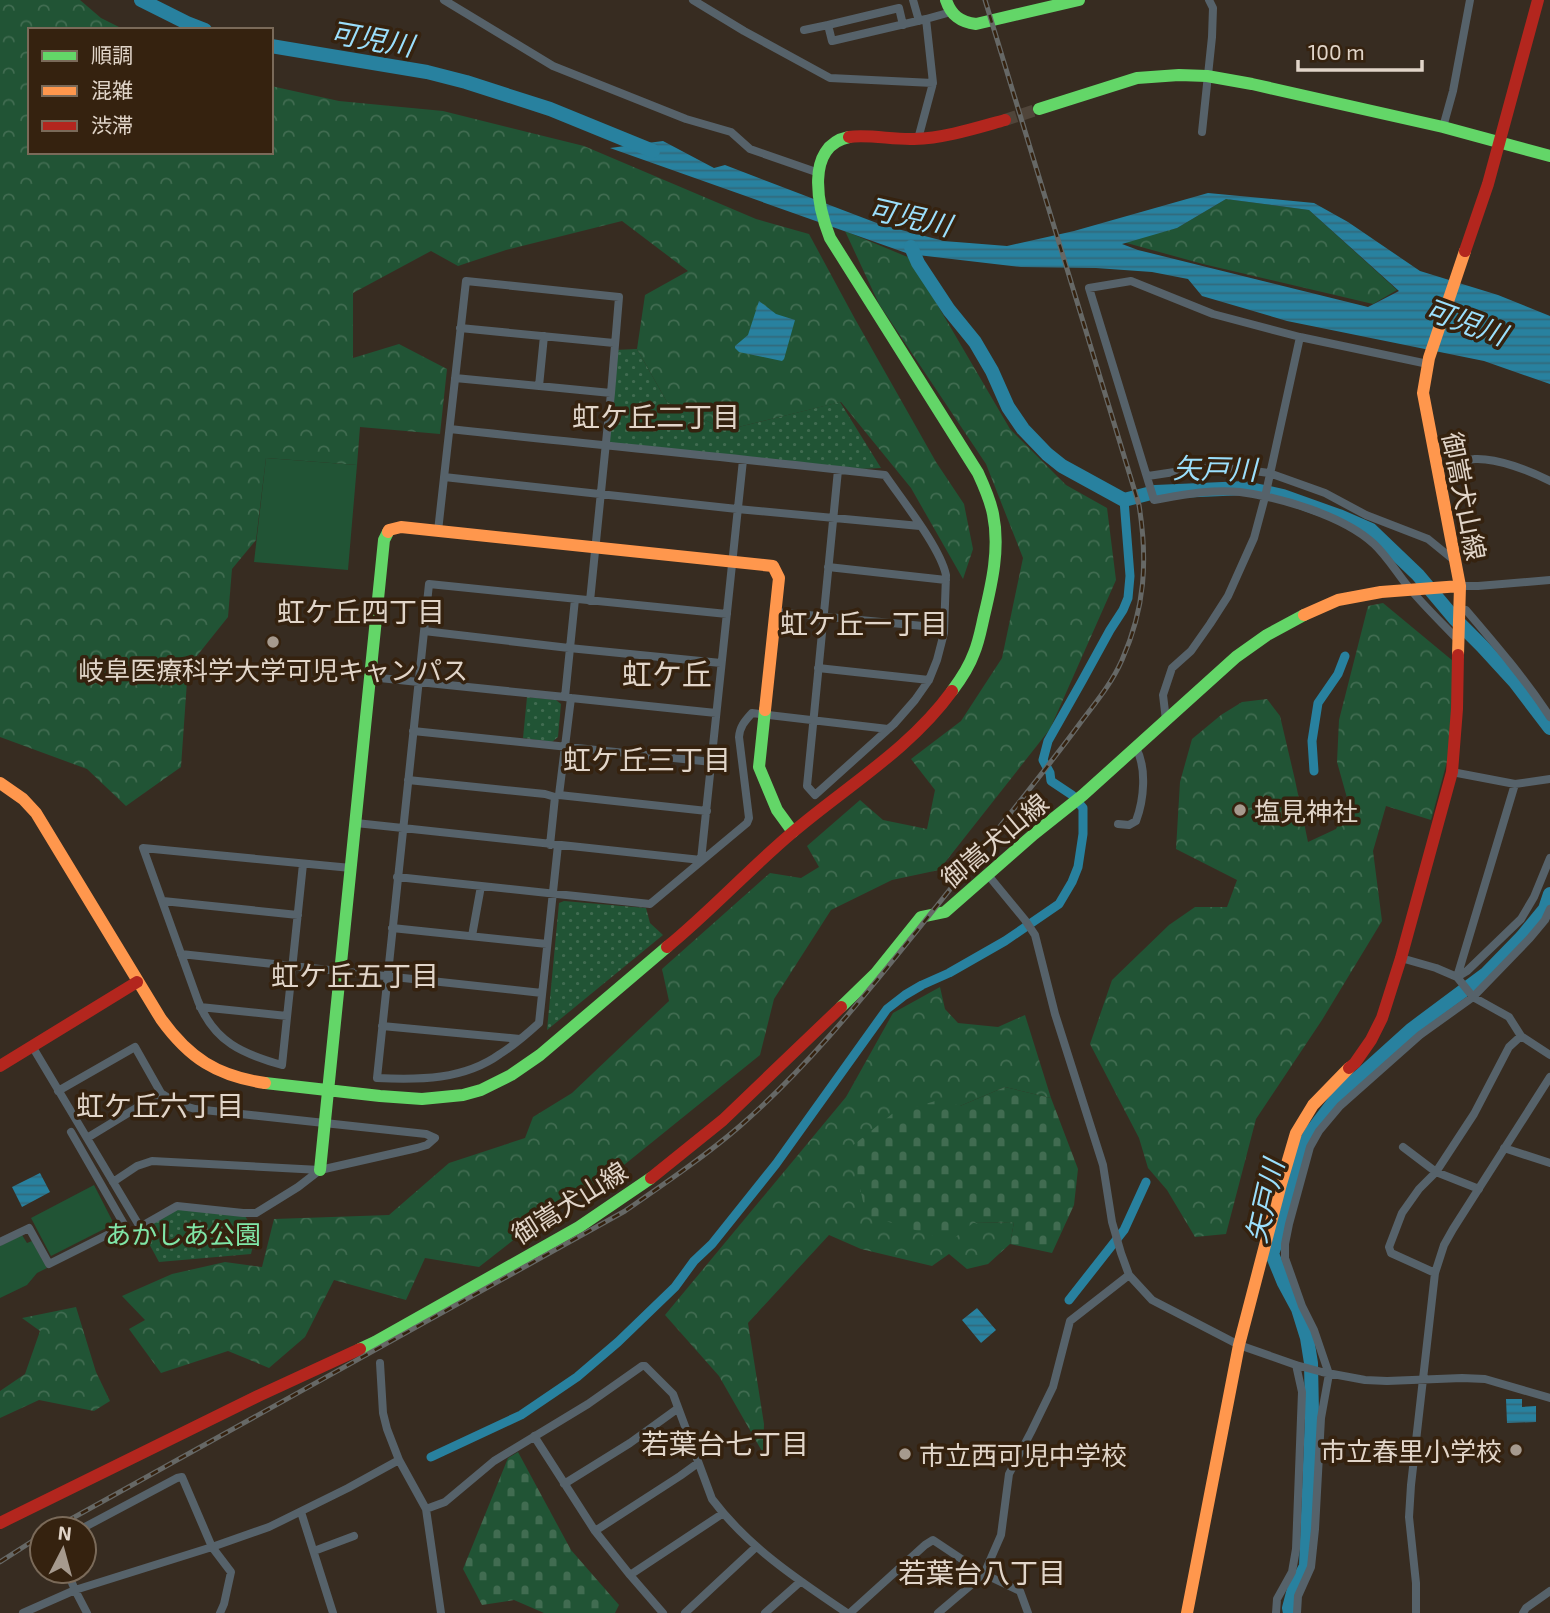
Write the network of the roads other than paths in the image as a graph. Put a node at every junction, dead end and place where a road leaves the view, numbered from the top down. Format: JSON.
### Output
{"nodes":[{"id":1,"x":444,"y":0,"type":"edge"},
{"id":2,"x":464,"y":0,"type":"edge"},
{"id":3,"x":693,"y":0,"type":"edge"},
{"id":4,"x":913,"y":0,"type":"edge"},
{"id":5,"x":1079,"y":0,"type":"edge"},
{"id":6,"x":1209,"y":0,"type":"edge"},
{"id":7,"x":1470,"y":0,"type":"edge"},
{"id":8,"x":1538,"y":0,"type":"edge"},
{"id":9,"x":948,"y":6,"type":"edge"},
{"id":10,"x":458,"y":9,"type":"junction"},
{"id":11,"x":922,"y":20,"type":"junction"},
{"id":12,"x":903,"y":25,"type":"junction"},
{"id":13,"x":828,"y":26,"type":"junction"},
{"id":14,"x":804,"y":30,"type":"dead end"},
{"id":15,"x":1207,"y":76,"type":"junction"},
{"id":16,"x":933,"y":83,"type":"junction"},
{"id":17,"x":1039,"y":109,"type":"tunnel mouth"},
{"id":18,"x":1005,"y":120,"type":"tunnel mouth"},
{"id":19,"x":1443,"y":127,"type":"junction"},
{"id":20,"x":1202,"y":132,"type":"dead end"},
{"id":21,"x":918,"y":139,"type":"junction"},
{"id":22,"x":1499,"y":142,"type":"junction"},
{"id":23,"x":1550,"y":156,"type":"edge"},
{"id":24,"x":820,"y":173,"type":"junction"},
{"id":25,"x":460,"y":328,"type":"junction"},
{"id":26,"x":544,"y":336,"type":"junction"},
{"id":27,"x":1300,"y":337,"type":"junction"},
{"id":28,"x":614,"y":343,"type":"junction"},
{"id":29,"x":1428,"y":361,"type":"junction"},
{"id":30,"x":455,"y":378,"type":"junction"},
{"id":31,"x":539,"y":386,"type":"junction"},
{"id":32,"x":611,"y":393,"type":"junction"},
{"id":33,"x":450,"y":429,"type":"junction"},
{"id":34,"x":605,"y":446,"type":"junction"},
{"id":35,"x":743,"y":460,"type":"junction"},
{"id":36,"x":1437,"y":468,"type":"junction"},
{"id":37,"x":838,"y":470,"type":"junction"},
{"id":38,"x":1269,"y":475,"type":"junction"},
{"id":39,"x":1148,"y":476,"type":"junction"},
{"id":40,"x":444,"y":477,"type":"junction"},
{"id":41,"x":1550,"y":481,"type":"edge"},
{"id":42,"x":600,"y":494,"type":"junction"},
{"id":43,"x":1265,"y":497,"type":"junction"},
{"id":44,"x":737,"y":509,"type":"junction"},
{"id":45,"x":834,"y":518,"type":"junction"},
{"id":46,"x":920,"y":526,"type":"junction"},
{"id":47,"x":438,"y":531,"type":"junction"},
{"id":48,"x":595,"y":548,"type":"junction"},
{"id":49,"x":1455,"y":561,"type":"junction"},
{"id":50,"x":732,"y":562,"type":"junction"},
{"id":51,"x":828,"y":567,"type":"junction"},
{"id":52,"x":946,"y":580,"type":"junction"},
{"id":53,"x":1550,"y":580,"type":"edge"},
{"id":54,"x":1460,"y":586,"type":"junction"},
{"id":55,"x":1411,"y":590,"type":"junction"},
{"id":56,"x":575,"y":600,"type":"junction"},
{"id":57,"x":590,"y":601,"type":"junction"},
{"id":58,"x":1459,"y":609,"type":"junction"},
{"id":59,"x":776,"y":612,"type":"junction"},
{"id":60,"x":727,"y":614,"type":"junction"},
{"id":61,"x":824,"y":617,"type":"junction"},
{"id":62,"x":944,"y":628,"type":"junction"},
{"id":63,"x":424,"y":631,"type":"junction"},
{"id":64,"x":1459,"y":641,"type":"junction"},
{"id":65,"x":569,"y":648,"type":"junction"},
{"id":66,"x":721,"y":663,"type":"junction"},
{"id":67,"x":818,"y":668,"type":"junction"},
{"id":68,"x":370,"y":677,"type":"junction"},
{"id":69,"x":929,"y":680,"type":"junction"},
{"id":70,"x":418,"y":682,"type":"junction"},
{"id":71,"x":568,"y":697,"type":"junction"},
{"id":72,"x":716,"y":713,"type":"junction"},
{"id":73,"x":764,"y":715,"type":"junction"},
{"id":74,"x":1550,"y":717,"type":"edge"},
{"id":75,"x":813,"y":720,"type":"junction"},
{"id":76,"x":1166,"y":720,"type":"junction"},
{"id":77,"x":888,"y":729,"type":"junction"},
{"id":78,"x":413,"y":732,"type":"junction"},
{"id":79,"x":565,"y":747,"type":"junction"},
{"id":80,"x":1136,"y":748,"type":"junction"},
{"id":81,"x":712,"y":762,"type":"junction"},
{"id":82,"x":1452,"y":772,"type":"junction"},
{"id":83,"x":1550,"y":779,"type":"edge"},
{"id":84,"x":408,"y":780,"type":"junction"},
{"id":85,"x":0,"y":783,"type":"edge"},
{"id":86,"x":1515,"y":784,"type":"junction"},
{"id":87,"x":557,"y":796,"type":"junction"},
{"id":88,"x":707,"y":811,"type":"junction"},
{"id":89,"x":356,"y":823,"type":"junction"},
{"id":90,"x":1118,"y":824,"type":"dead end"},
{"id":91,"x":402,"y":828,"type":"junction"},
{"id":92,"x":793,"y":832,"type":"junction"},
{"id":93,"x":554,"y":845,"type":"junction"},
{"id":94,"x":1550,"y":858,"type":"edge"},
{"id":95,"x":701,"y":860,"type":"junction"},
{"id":96,"x":303,"y":864,"type":"junction"},
{"id":97,"x":351,"y":869,"type":"junction"},
{"id":98,"x":988,"y":875,"type":"junction"},
{"id":99,"x":397,"y":877,"type":"junction"},
{"id":100,"x":481,"y":886,"type":"junction"},
{"id":101,"x":552,"y":894,"type":"junction"},
{"id":102,"x":163,"y":901,"type":"junction"},
{"id":103,"x":1550,"y":909,"type":"edge"},
{"id":104,"x":298,"y":915,"type":"junction"},
{"id":105,"x":392,"y":928,"type":"junction"},
{"id":106,"x":472,"y":936,"type":"junction"},
{"id":107,"x":547,"y":944,"type":"junction"},
{"id":108,"x":181,"y":954,"type":"junction"},
{"id":109,"x":1401,"y":958,"type":"junction"},
{"id":110,"x":292,"y":966,"type":"junction"},
{"id":111,"x":341,"y":972,"type":"junction"},
{"id":112,"x":387,"y":977,"type":"junction"},
{"id":113,"x":1457,"y":977,"type":"junction"},
{"id":114,"x":137,"y":982,"type":"junction"},
{"id":115,"x":542,"y":993,"type":"junction"},
{"id":116,"x":1473,"y":997,"type":"junction"},
{"id":117,"x":200,"y":1007,"type":"junction"},
{"id":118,"x":287,"y":1016,"type":"junction"},
{"id":119,"x":382,"y":1026,"type":"junction"},
{"id":120,"x":1521,"y":1036,"type":"junction"},
{"id":121,"x":520,"y":1039,"type":"junction"},
{"id":122,"x":32,"y":1046,"type":"junction"},
{"id":123,"x":1550,"y":1055,"type":"edge"},
{"id":124,"x":0,"y":1066,"type":"edge"},
{"id":125,"x":1550,"y":1077,"type":"edge"},
{"id":126,"x":328,"y":1089,"type":"junction"},
{"id":127,"x":58,"y":1091,"type":"junction"},
{"id":128,"x":161,"y":1093,"type":"junction"},
{"id":129,"x":324,"y":1124,"type":"junction"},
{"id":130,"x":71,"y":1132,"type":"dead end"},
{"id":131,"x":87,"y":1138,"type":"junction"},
{"id":132,"x":1404,"y":1147,"type":"dead end"},
{"id":133,"x":1504,"y":1148,"type":"junction"},
{"id":134,"x":1550,"y":1163,"type":"edge"},
{"id":135,"x":320,"y":1170,"type":"junction"},
{"id":136,"x":1436,"y":1172,"type":"junction"},
{"id":137,"x":113,"y":1182,"type":"junction"},
{"id":138,"x":1479,"y":1189,"type":"junction"},
{"id":139,"x":0,"y":1242,"type":"edge"},
{"id":140,"x":1436,"y":1273,"type":"junction"},
{"id":141,"x":1129,"y":1275,"type":"junction"},
{"id":142,"x":1239,"y":1345,"type":"junction"},
{"id":143,"x":380,"y":1363,"type":"dead end"},
{"id":144,"x":1296,"y":1365,"type":"junction"},
{"id":145,"x":1326,"y":1373,"type":"junction"},
{"id":146,"x":1422,"y":1380,"type":"junction"},
{"id":147,"x":1550,"y":1398,"type":"edge"},
{"id":148,"x":677,"y":1409,"type":"junction"},
{"id":149,"x":534,"y":1436,"type":"junction"},
{"id":150,"x":399,"y":1460,"type":"junction"},
{"id":151,"x":698,"y":1462,"type":"junction"},
{"id":152,"x":564,"y":1484,"type":"junction"},
{"id":153,"x":426,"y":1509,"type":"junction"},
{"id":154,"x":301,"y":1512,"type":"junction"},
{"id":155,"x":722,"y":1514,"type":"junction"},
{"id":156,"x":98,"y":1520,"type":"edge"},
{"id":157,"x":0,"y":1523,"type":"edge"},
{"id":158,"x":595,"y":1531,"type":"junction"},
{"id":159,"x":354,"y":1536,"type":"dead end"},
{"id":160,"x":212,"y":1547,"type":"junction"},
{"id":161,"x":756,"y":1547,"type":"junction"},
{"id":162,"x":313,"y":1551,"type":"junction"},
{"id":163,"x":984,"y":1574,"type":"junction"},
{"id":164,"x":630,"y":1575,"type":"junction"},
{"id":165,"x":800,"y":1582,"type":"junction"},
{"id":166,"x":73,"y":1585,"type":"edge"},
{"id":167,"x":75,"y":1590,"type":"junction"},
{"id":168,"x":1550,"y":1591,"type":"edge"},
{"id":169,"x":23,"y":1613,"type":"edge"},
{"id":170,"x":88,"y":1613,"type":"edge"},
{"id":171,"x":220,"y":1613,"type":"edge"},
{"id":172,"x":334,"y":1613,"type":"edge"},
{"id":173,"x":441,"y":1613,"type":"edge"},
{"id":174,"x":663,"y":1613,"type":"edge"},
{"id":175,"x":685,"y":1613,"type":"edge"},
{"id":176,"x":765,"y":1613,"type":"edge"},
{"id":177,"x":849,"y":1613,"type":"edge"},
{"id":178,"x":938,"y":1613,"type":"edge"},
{"id":179,"x":1028,"y":1613,"type":"edge"},
{"id":180,"x":1187,"y":1613,"type":"edge"},
{"id":181,"x":1276,"y":1613,"type":"edge"},
{"id":182,"x":1297,"y":1613,"type":"edge"},
{"id":183,"x":1416,"y":1613,"type":"edge"},
{"id":184,"x":1523,"y":1613,"type":"edge"}],
"edges":[{"from":1,"to":10,"type":"street"},
{"from":2,"to":10,"type":"street"},
{"from":3,"to":16,"type":"street"},
{"from":4,"to":11,"type":"street"},
{"from":5,"to":9,"type":"street"},
{"from":6,"to":15,"type":"street"},
{"from":7,"to":19,"type":"street"},
{"from":8,"to":22,"type":"street","name":"御嵩犬山線"},
{"from":9,"to":11,"type":"street"},
{"from":10,"to":24,"type":"street"},
{"from":11,"to":12,"type":"street"},
{"from":11,"to":16,"type":"street"},
{"from":12,"to":13,"type":"street"},
{"from":12,"to":13,"type":"street"},
{"from":13,"to":14,"type":"street"},
{"from":15,"to":17,"type":"street"},
{"from":15,"to":19,"type":"street"},
{"from":15,"to":20,"type":"street"},
{"from":16,"to":21,"type":"street"},
{"from":18,"to":21,"type":"street"},
{"from":19,"to":22,"type":"street"},
{"from":21,"to":24,"type":"street"},
{"from":22,"to":23,"type":"street"},
{"from":22,"to":29,"type":"street","name":"御嵩犬山線"},
{"from":24,"to":92,"type":"street"},
{"from":25,"to":26,"type":"street"},
{"from":25,"to":28,"type":"street"},
{"from":25,"to":30,"type":"street"},
{"from":26,"to":28,"type":"street"},
{"from":26,"to":31,"type":"street"},
{"from":27,"to":29,"type":"street"},
{"from":27,"to":38,"type":"street"},
{"from":27,"to":39,"type":"street"},
{"from":28,"to":32,"type":"street"},
{"from":29,"to":36,"type":"street","name":"御嵩犬山線"},
{"from":30,"to":31,"type":"street"},
{"from":30,"to":33,"type":"street"},
{"from":31,"to":32,"type":"street"},
{"from":32,"to":34,"type":"street"},
{"from":33,"to":34,"type":"street"},
{"from":33,"to":40,"type":"street"},
{"from":34,"to":35,"type":"street"},
{"from":34,"to":42,"type":"street"},
{"from":35,"to":37,"type":"street"},
{"from":35,"to":44,"type":"street"},
{"from":36,"to":41,"type":"street"},
{"from":36,"to":49,"type":"street","name":"御嵩犬山線"},
{"from":37,"to":45,"type":"street"},
{"from":37,"to":46,"type":"street"},
{"from":38,"to":39,"type":"street"},
{"from":38,"to":43,"type":"street"},
{"from":38,"to":49,"type":"street"},
{"from":39,"to":43,"type":"street"},
{"from":40,"to":42,"type":"street"},
{"from":40,"to":47,"type":"street"},
{"from":42,"to":44,"type":"street"},
{"from":42,"to":48,"type":"street"},
{"from":43,"to":55,"type":"street"},
{"from":43,"to":76,"type":"street"},
{"from":44,"to":45,"type":"street"},
{"from":44,"to":50,"type":"street"},
{"from":45,"to":46,"type":"street"},
{"from":45,"to":51,"type":"street"},
{"from":46,"to":52,"type":"street"},
{"from":47,"to":48,"type":"street"},
{"from":47,"to":68,"type":"street"},
{"from":48,"to":50,"type":"street"},
{"from":48,"to":57,"type":"street"},
{"from":49,"to":54,"type":"street","name":"御嵩犬山線"},
{"from":50,"to":59,"type":"street"},
{"from":50,"to":60,"type":"street"},
{"from":51,"to":52,"type":"street"},
{"from":51,"to":61,"type":"street"},
{"from":52,"to":62,"type":"street"},
{"from":53,"to":54,"type":"street"},
{"from":54,"to":55,"type":"street","name":"御嵩犬山線"},
{"from":54,"to":58,"type":"street"},
{"from":55,"to":64,"type":"street"},
{"from":55,"to":76,"type":"street","name":"御嵩犬山線"},
{"from":56,"to":57,"type":"street"},
{"from":56,"to":63,"type":"street"},
{"from":56,"to":65,"type":"street"},
{"from":57,"to":60,"type":"street"},
{"from":58,"to":64,"type":"street"},
{"from":58,"to":74,"type":"street"},
{"from":59,"to":61,"type":"street"},
{"from":59,"to":73,"type":"street"},
{"from":60,"to":66,"type":"street"},
{"from":61,"to":62,"type":"street"},
{"from":61,"to":67,"type":"street"},
{"from":62,"to":69,"type":"street"},
{"from":63,"to":65,"type":"street"},
{"from":63,"to":70,"type":"street"},
{"from":64,"to":82,"type":"street"},
{"from":65,"to":66,"type":"street"},
{"from":65,"to":71,"type":"street"},
{"from":66,"to":72,"type":"street"},
{"from":67,"to":69,"type":"street"},
{"from":67,"to":75,"type":"street"},
{"from":68,"to":70,"type":"street"},
{"from":68,"to":89,"type":"street"},
{"from":69,"to":77,"type":"street"},
{"from":70,"to":71,"type":"street"},
{"from":70,"to":78,"type":"street"},
{"from":71,"to":72,"type":"street"},
{"from":71,"to":79,"type":"street"},
{"from":72,"to":81,"type":"street"},
{"from":73,"to":75,"type":"street"},
{"from":73,"to":92,"type":"street"},
{"from":73,"to":95,"type":"street"},
{"from":75,"to":77,"type":"street"},
{"from":75,"to":77,"type":"street"},
{"from":76,"to":80,"type":"street","name":"御嵩犬山線"},
{"from":78,"to":79,"type":"street"},
{"from":78,"to":84,"type":"street"},
{"from":79,"to":81,"type":"street"},
{"from":79,"to":87,"type":"street"},
{"from":80,"to":90,"type":"street"},
{"from":80,"to":98,"type":"street","name":"御嵩犬山線"},
{"from":81,"to":88,"type":"street"},
{"from":82,"to":86,"type":"street"},
{"from":82,"to":109,"type":"street"},
{"from":83,"to":86,"type":"street"},
{"from":84,"to":87,"type":"street"},
{"from":84,"to":91,"type":"street"},
{"from":85,"to":114,"type":"street"},
{"from":86,"to":113,"type":"street"},
{"from":87,"to":88,"type":"street"},
{"from":87,"to":93,"type":"street"},
{"from":88,"to":95,"type":"street"},
{"from":89,"to":91,"type":"street"},
{"from":89,"to":97,"type":"street"},
{"from":91,"to":93,"type":"street"},
{"from":91,"to":99,"type":"street"},
{"from":92,"to":126,"type":"street"},
{"from":93,"to":95,"type":"street"},
{"from":93,"to":101,"type":"street"},
{"from":94,"to":113,"type":"street"},
{"from":95,"to":101,"type":"street"},
{"from":96,"to":97,"type":"street"},
{"from":96,"to":102,"type":"street"},
{"from":96,"to":104,"type":"street"},
{"from":97,"to":111,"type":"street"},
{"from":98,"to":141,"type":"street"},
{"from":98,"to":157,"type":"street","name":"御嵩犬山線"},
{"from":99,"to":100,"type":"street"},
{"from":99,"to":105,"type":"street"},
{"from":100,"to":101,"type":"street"},
{"from":100,"to":106,"type":"street"},
{"from":101,"to":107,"type":"street"},
{"from":102,"to":104,"type":"street"},
{"from":102,"to":108,"type":"street"},
{"from":103,"to":116,"type":"street"},
{"from":104,"to":110,"type":"street"},
{"from":105,"to":106,"type":"street"},
{"from":105,"to":112,"type":"street"},
{"from":106,"to":107,"type":"street"},
{"from":107,"to":115,"type":"street"},
{"from":108,"to":110,"type":"street"},
{"from":108,"to":117,"type":"street"},
{"from":109,"to":113,"type":"street"},
{"from":109,"to":142,"type":"street"},
{"from":110,"to":111,"type":"street"},
{"from":110,"to":118,"type":"street"},
{"from":111,"to":112,"type":"street"},
{"from":111,"to":126,"type":"street"},
{"from":112,"to":115,"type":"street"},
{"from":112,"to":119,"type":"street"},
{"from":113,"to":116,"type":"street"},
{"from":114,"to":122,"type":"street"},
{"from":114,"to":126,"type":"street"},
{"from":115,"to":121,"type":"street"},
{"from":116,"to":120,"type":"street"},
{"from":116,"to":145,"type":"street"},
{"from":117,"to":118,"type":"street"},
{"from":117,"to":118,"type":"street"},
{"from":119,"to":121,"type":"street"},
{"from":119,"to":121,"type":"street"},
{"from":120,"to":123,"type":"street"},
{"from":120,"to":136,"type":"street"},
{"from":122,"to":124,"type":"street"},
{"from":122,"to":127,"type":"street"},
{"from":125,"to":133,"type":"street"},
{"from":126,"to":129,"type":"street"},
{"from":127,"to":128,"type":"street"},
{"from":127,"to":131,"type":"street"},
{"from":128,"to":129,"type":"street"},
{"from":128,"to":131,"type":"street"},
{"from":129,"to":135,"type":"street"},
{"from":129,"to":135,"type":"street"},
{"from":130,"to":139,"type":"street"},
{"from":131,"to":137,"type":"street"},
{"from":132,"to":136,"type":"street"},
{"from":133,"to":134,"type":"street"},
{"from":133,"to":138,"type":"street"},
{"from":135,"to":137,"type":"street"},
{"from":135,"to":137,"type":"street"},
{"from":136,"to":138,"type":"street"},
{"from":136,"to":140,"type":"street"},
{"from":138,"to":140,"type":"street"},
{"from":140,"to":146,"type":"street"},
{"from":141,"to":142,"type":"street"},
{"from":141,"to":163,"type":"street"},
{"from":142,"to":144,"type":"street"},
{"from":142,"to":180,"type":"street"},
{"from":143,"to":150,"type":"street"},
{"from":144,"to":145,"type":"street"},
{"from":144,"to":181,"type":"street"},
{"from":145,"to":146,"type":"street"},
{"from":145,"to":182,"type":"street"},
{"from":146,"to":147,"type":"street"},
{"from":146,"to":183,"type":"street"},
{"from":148,"to":149,"type":"street"},
{"from":148,"to":151,"type":"street"},
{"from":148,"to":152,"type":"street"},
{"from":149,"to":152,"type":"street"},
{"from":149,"to":153,"type":"street"},
{"from":150,"to":153,"type":"street"},
{"from":150,"to":154,"type":"street"},
{"from":151,"to":155,"type":"street"},
{"from":151,"to":158,"type":"street"},
{"from":152,"to":158,"type":"street"},
{"from":153,"to":173,"type":"street"},
{"from":154,"to":160,"type":"street"},
{"from":154,"to":162,"type":"street"},
{"from":155,"to":161,"type":"street"},
{"from":155,"to":164,"type":"street"},
{"from":156,"to":160,"type":"street"},
{"from":158,"to":164,"type":"street"},
{"from":159,"to":162,"type":"street"},
{"from":160,"to":167,"type":"street"},
{"from":160,"to":171,"type":"street"},
{"from":161,"to":165,"type":"street"},
{"from":161,"to":175,"type":"street"},
{"from":162,"to":172,"type":"street"},
{"from":163,"to":177,"type":"street"},
{"from":163,"to":178,"type":"street"},
{"from":163,"to":179,"type":"street"},
{"from":164,"to":174,"type":"street"},
{"from":165,"to":176,"type":"street"},
{"from":165,"to":177,"type":"street"},
{"from":166,"to":167,"type":"street"},
{"from":167,"to":169,"type":"street"},
{"from":167,"to":170,"type":"street"},
{"from":168,"to":184,"type":"street"}]}
